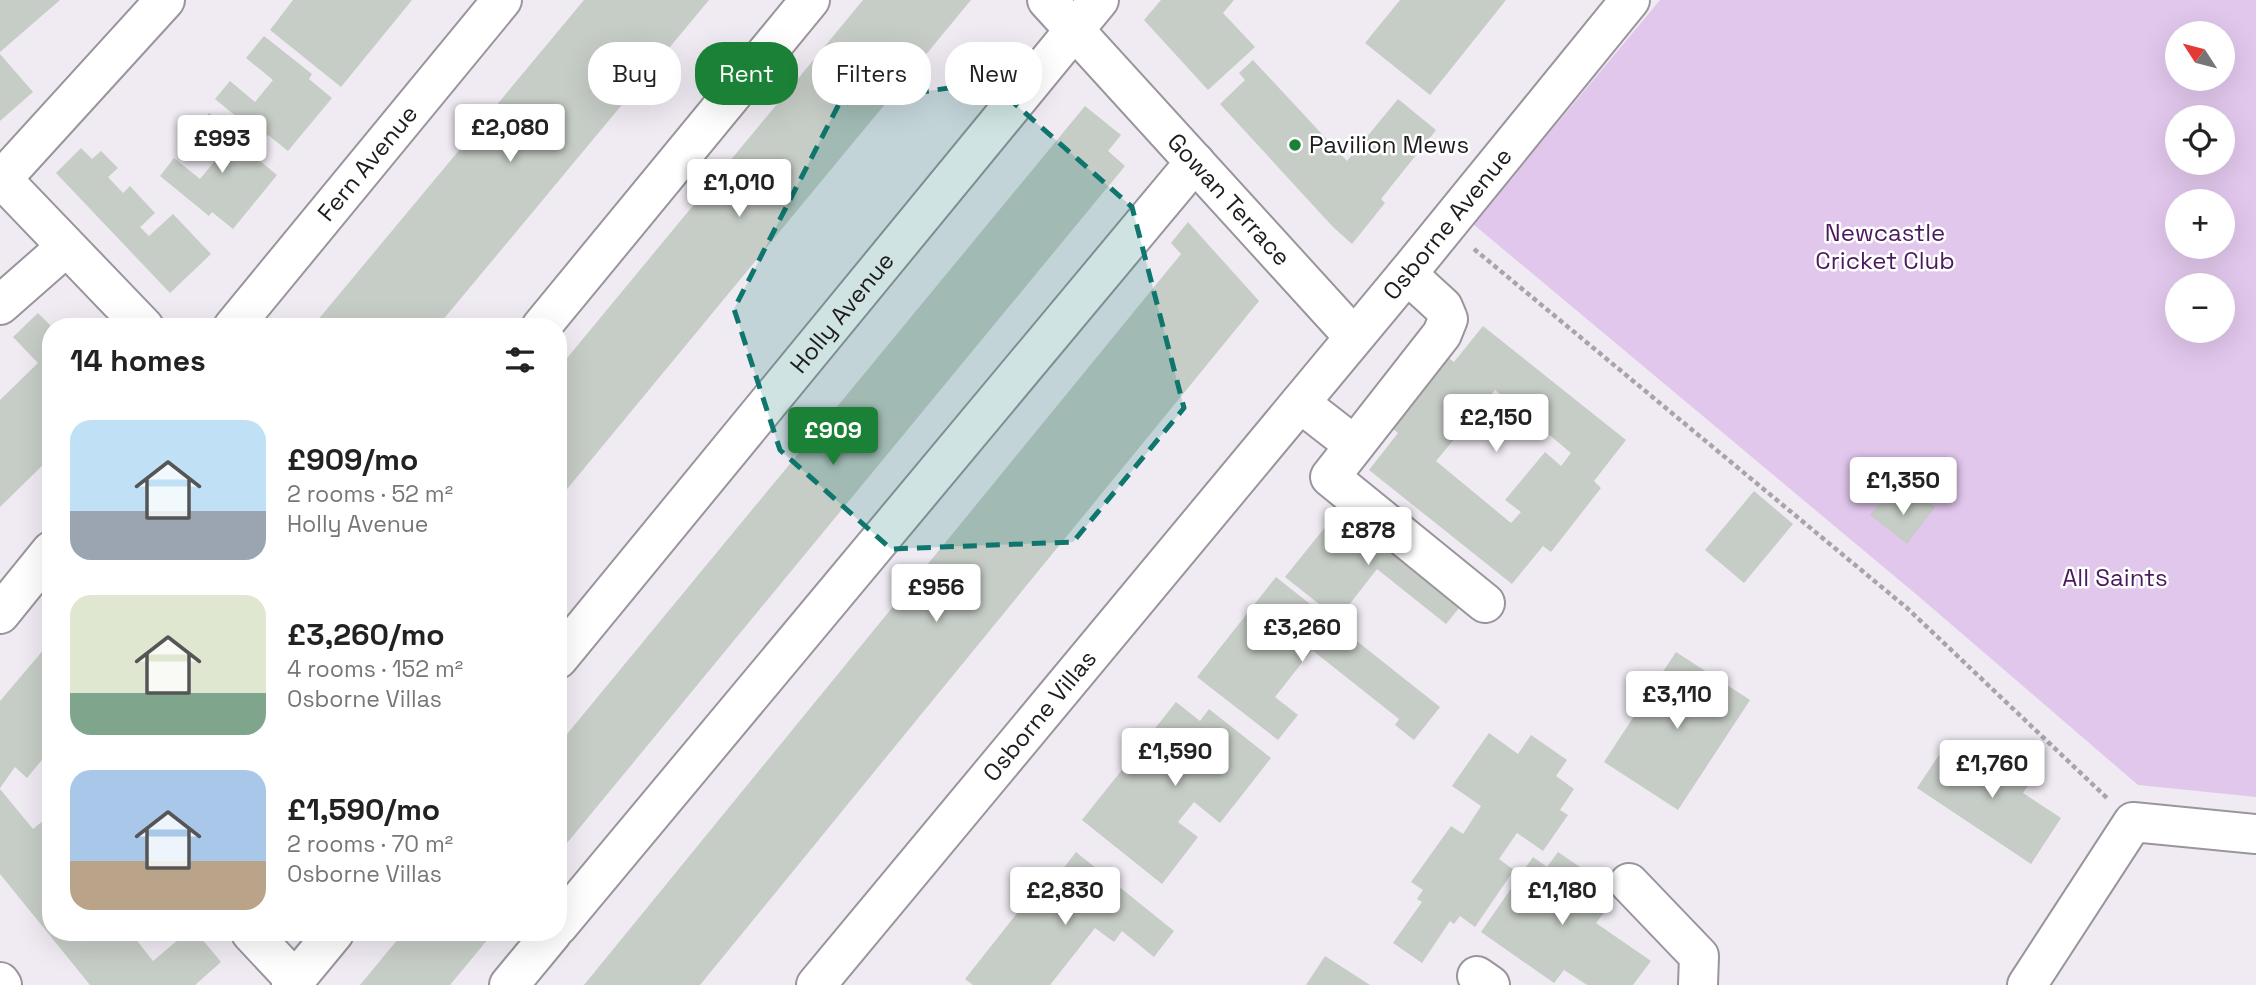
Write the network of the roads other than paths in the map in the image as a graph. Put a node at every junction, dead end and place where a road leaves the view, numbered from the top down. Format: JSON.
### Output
{"nodes":[{"id":1,"x":165,"y":0,"type":"edge"},
{"id":2,"x":502,"y":0,"type":"edge"},
{"id":3,"x":810,"y":0,"type":"edge"},
{"id":4,"x":1047,"y":0,"type":"edge"},
{"id":5,"x":1099,"y":0,"type":"edge"},
{"id":6,"x":1630,"y":0,"type":"edge"},
{"id":7,"x":1074,"y":30,"type":"junction"},
{"id":8,"x":1195,"y":162,"type":"junction"},
{"id":9,"x":1,"y":178,"type":"edge"},
{"id":10,"x":66,"y":247,"type":"junction"},
{"id":11,"x":1407,"y":274,"type":"junction"},
{"id":12,"x":0,"y":306,"type":"edge"},
{"id":13,"x":135,"y":318,"type":"edge"},
{"id":14,"x":240,"y":318,"type":"edge"},
{"id":15,"x":548,"y":318,"type":"edge"},
{"id":16,"x":1354,"y":337,"type":"junction"},
{"id":17,"x":1300,"y":403,"type":"junction"},
{"id":18,"x":1354,"y":445,"type":"junction"},
{"id":19,"x":1264,"y":447,"type":"joint"},
{"id":20,"x":42,"y":562,"type":"edge"},
{"id":21,"x":1485,"y":603,"type":"dead end"},
{"id":22,"x":0,"y":614,"type":"edge"},
{"id":23,"x":567,"y":648,"type":"edge"},
{"id":24,"x":2256,"y":834,"type":"edge"},
{"id":25,"x":1629,"y":883,"type":"dead end"},
{"id":26,"x":567,"y":915,"type":"edge"},
{"id":27,"x":258,"y":941,"type":"edge"},
{"id":28,"x":327,"y":941,"type":"edge"},
{"id":29,"x":545,"y":941,"type":"edge"},
{"id":30,"x":293,"y":983,"type":"edge"},
{"id":31,"x":509,"y":985,"type":"edge"},
{"id":32,"x":816,"y":985,"type":"edge"},
{"id":33,"x":1698,"y":985,"type":"edge"},
{"id":34,"x":2027,"y":985,"type":"edge"}],
"edges":[{"from":1,"to":9,"type":"street"},
{"from":2,"to":14,"type":"street","name":"Fern Avenue"},
{"from":3,"to":15,"type":"street"},
{"from":4,"to":7,"type":"street","name":"Gowan Terrace"},
{"from":5,"to":7,"type":"street","name":"Holly Avenue"},
{"from":6,"to":11,"type":"street","name":"Osborne Avenue"},
{"from":7,"to":8,"type":"street","name":"Gowan Terrace"},
{"from":7,"to":23,"type":"street","name":"Holly Avenue"},
{"from":8,"to":16,"type":"street","name":"Gowan Terrace"},
{"from":8,"to":26,"type":"street"},
{"from":9,"to":10,"type":"street"},
{"from":10,"to":12,"type":"street"},
{"from":10,"to":13,"type":"street"},
{"from":11,"to":16,"type":"street","name":"Osborne Avenue"},
{"from":11,"to":18,"type":"street"},
{"from":16,"to":17,"type":"street","name":"Osborne Avenue"},
{"from":17,"to":18,"type":"street"},
{"from":17,"to":19,"type":"street","name":"Osborne Avenue"},
{"from":18,"to":21,"type":"street"},
{"from":19,"to":32,"type":"street","name":"Osborne Villas"},
{"from":20,"to":22,"type":"street"},
{"from":24,"to":34,"type":"street"},
{"from":25,"to":33,"type":"street"},
{"from":27,"to":30,"type":"street"},
{"from":28,"to":30,"type":"street"},
{"from":29,"to":31,"type":"street"}]}
